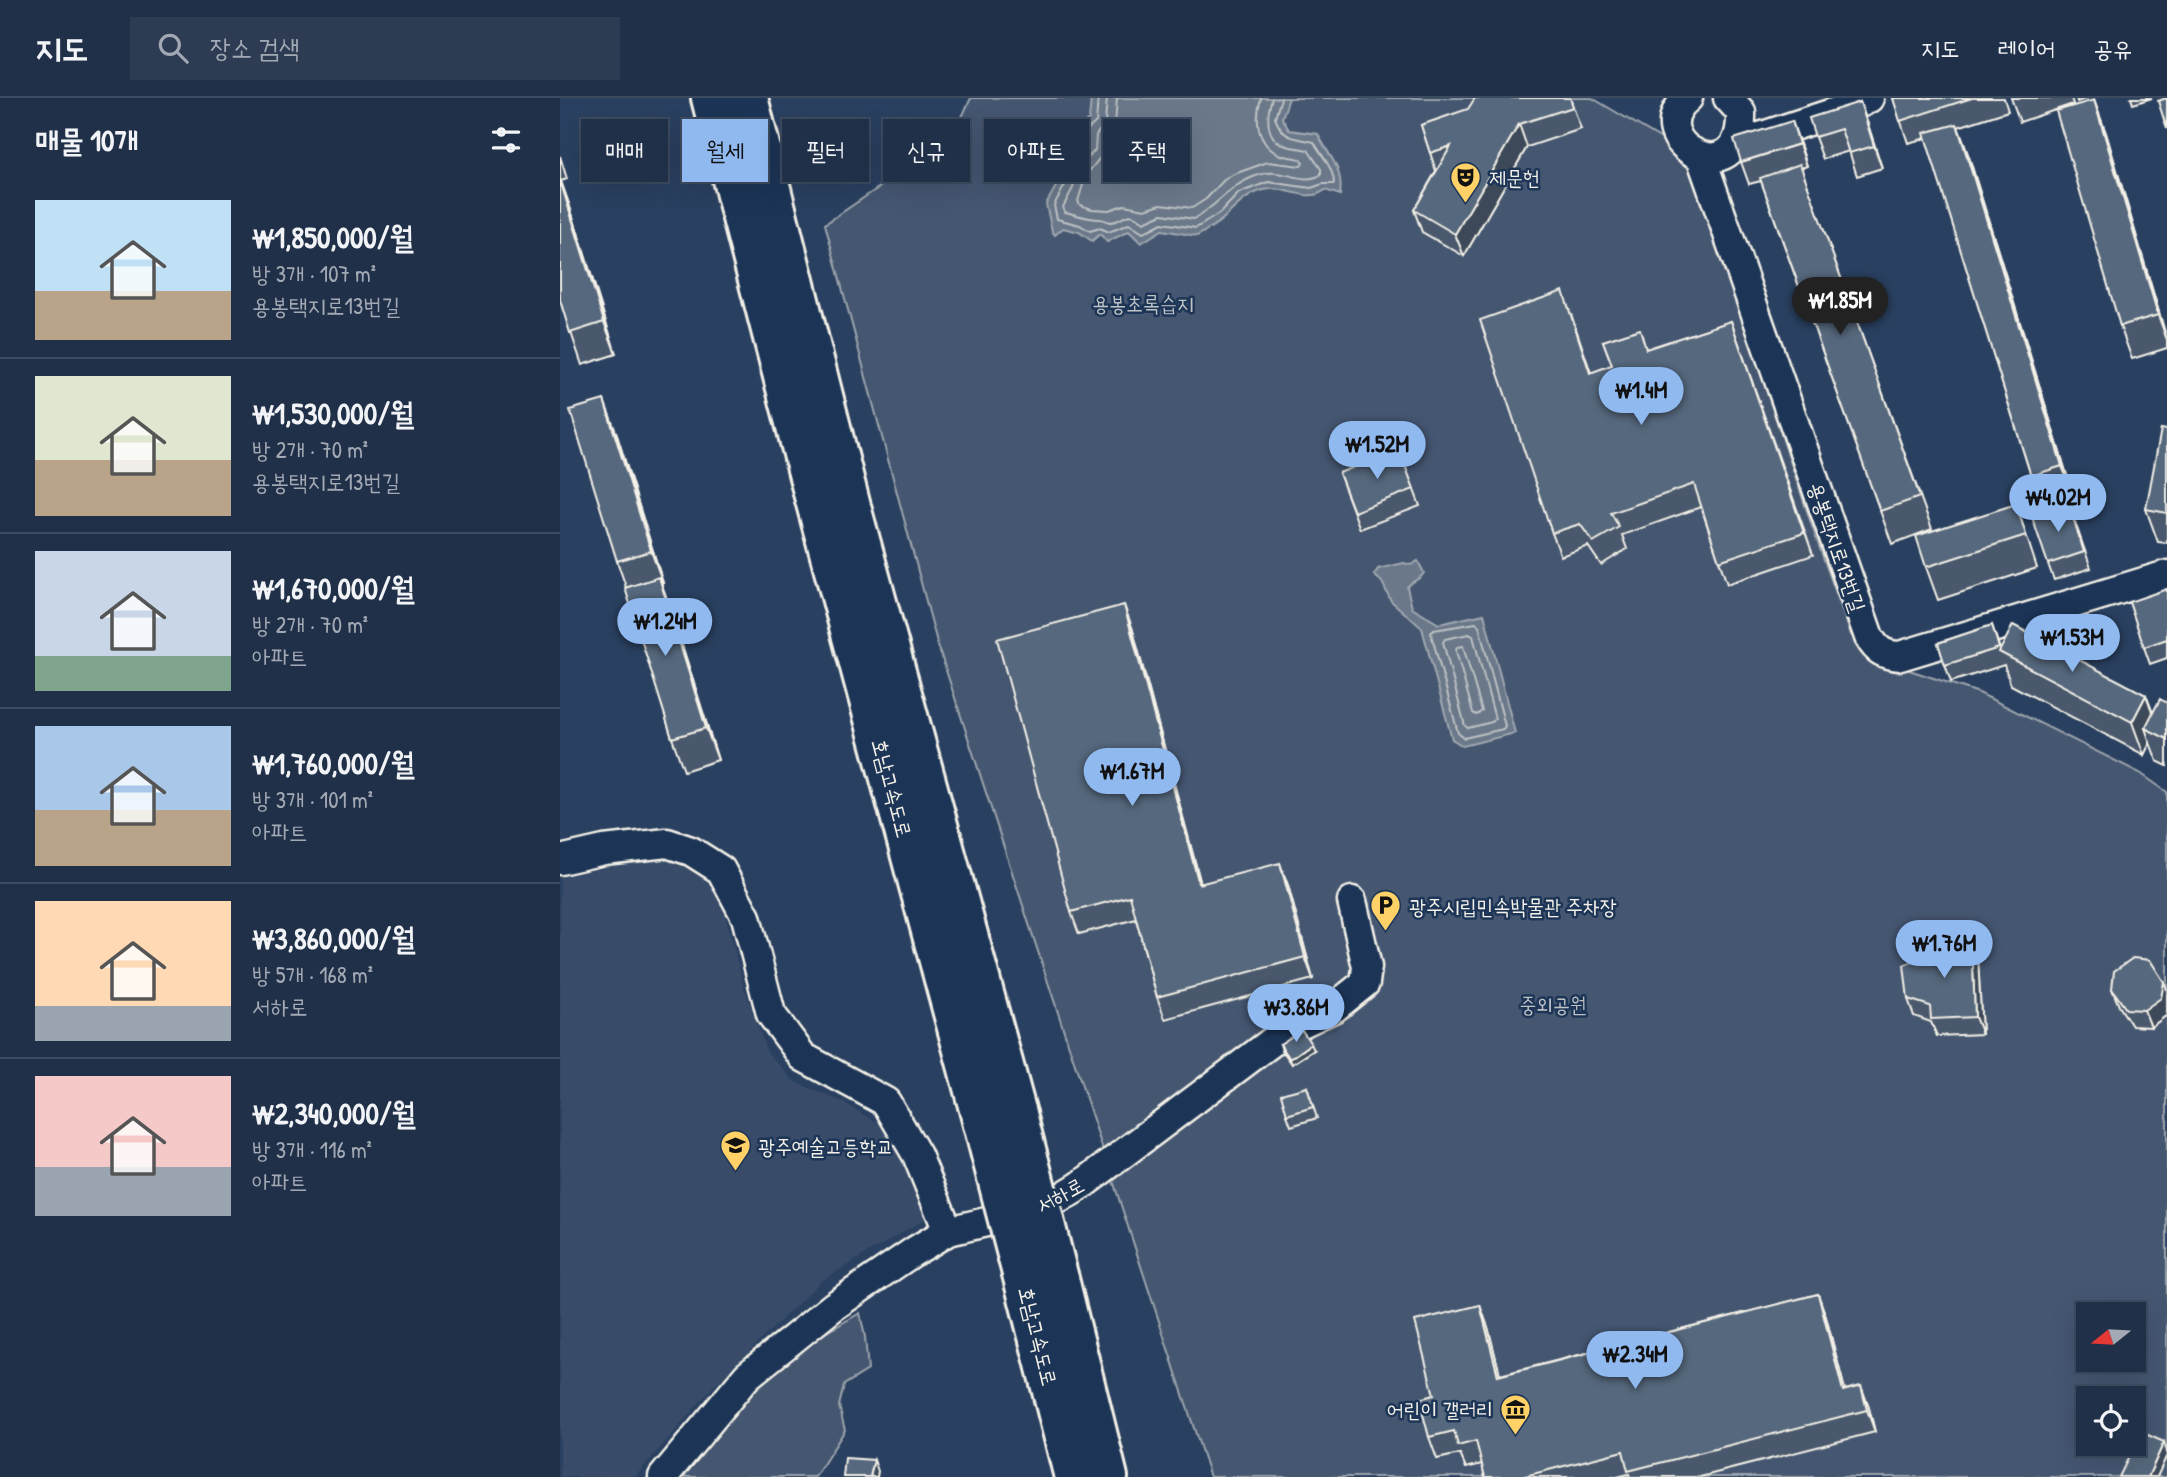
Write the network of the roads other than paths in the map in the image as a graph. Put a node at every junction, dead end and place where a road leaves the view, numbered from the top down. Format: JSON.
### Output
{"nodes":[{"id":1,"x":712,"y":98,"type":"edge"},
{"id":2,"x":748,"y":98,"type":"edge"},
{"id":3,"x":1817,"y":98,"type":"edge"},
{"id":4,"x":1869,"y":98,"type":"edge"},
{"id":5,"x":1677,"y":103,"type":"edge"},
{"id":6,"x":1735,"y":105,"type":"edge"},
{"id":7,"x":1734,"y":145,"type":"junction"},
{"id":8,"x":1701,"y":157,"type":"junction"},
{"id":9,"x":2167,"y":575,"type":"edge"},
{"id":10,"x":560,"y":860,"type":"edge"},
{"id":11,"x":1352,"y":901,"type":"dead end"},
{"id":12,"x":1000,"y":1119,"type":"junction"},
{"id":13,"x":948,"y":1231,"type":"junction"},
{"id":14,"x":1042,"y":1282,"type":"junction"},
{"id":15,"x":663,"y":1477,"type":"edge"},
{"id":16,"x":1074,"y":1477,"type":"edge"},
{"id":17,"x":1108,"y":1477,"type":"edge"}],
"edges":[{"from":1,"to":12,"type":"highway","name":"호남고속도로"},
{"from":2,"to":12,"type":"highway","name":"호남고속도로"},
{"from":3,"to":6,"type":"street"},
{"from":4,"to":7,"type":"street"},
{"from":5,"to":8,"type":"street"},
{"from":6,"to":7,"type":"street"},
{"from":7,"to":8,"type":"street"},
{"from":8,"to":9,"type":"street","name":"용봉택지로13번길"},
{"from":10,"to":13,"type":"street"},
{"from":11,"to":13,"type":"street","name":"서하로"},
{"from":12,"to":14,"type":"highway","name":"호남고속도로","bridge":true},
{"from":13,"to":15,"type":"street","name":"서하로"},
{"from":14,"to":16,"type":"highway","name":"호남고속도로"},
{"from":14,"to":17,"type":"highway","name":"호남고속도로"}]}
